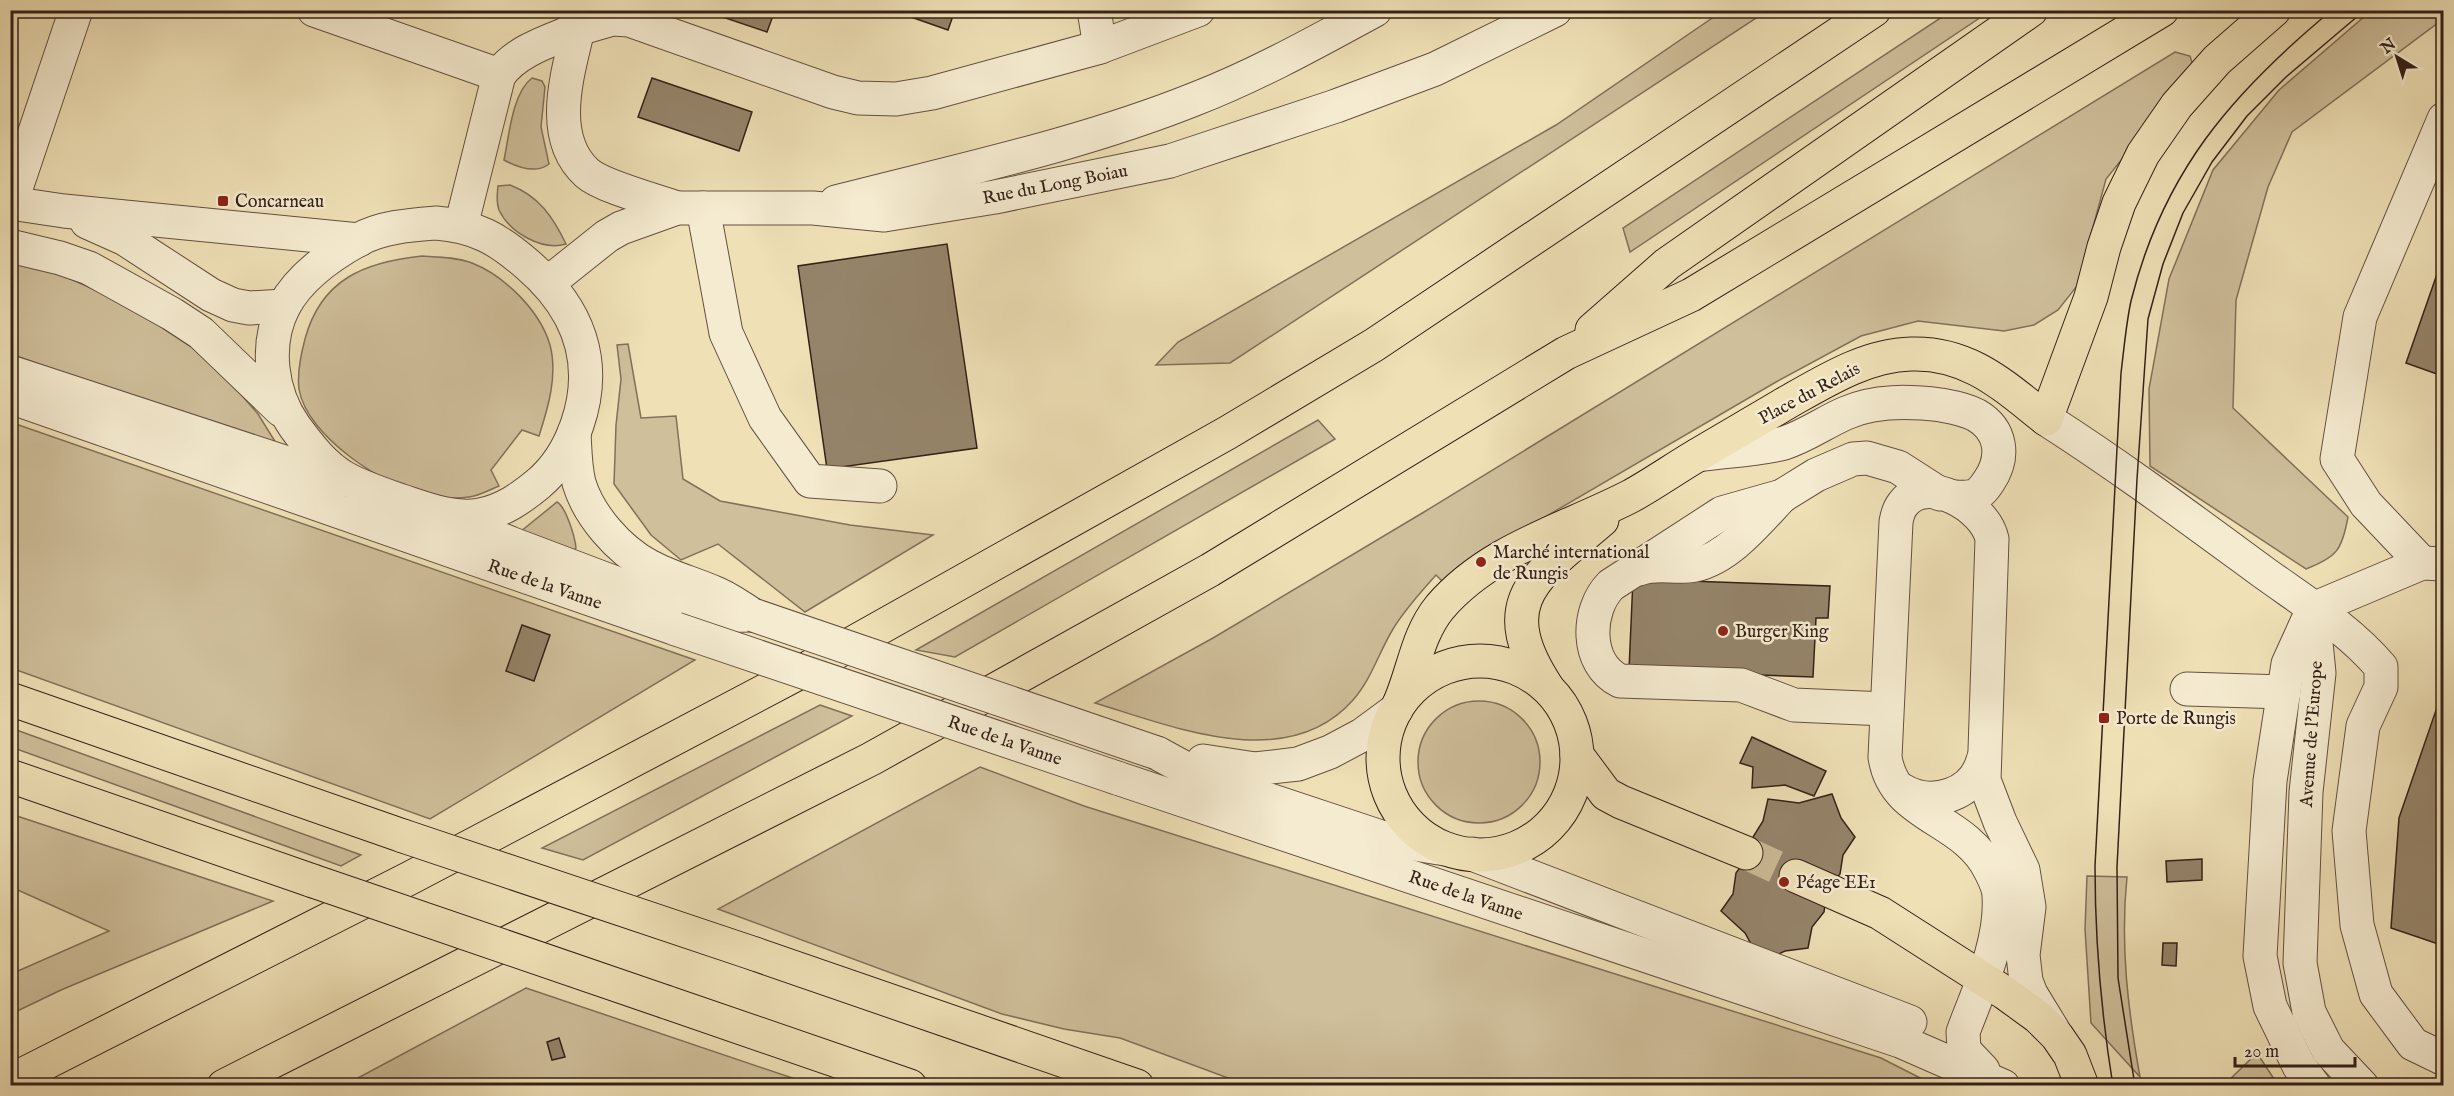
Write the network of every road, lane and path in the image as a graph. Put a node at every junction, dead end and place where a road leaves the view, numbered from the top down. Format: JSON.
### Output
{"nodes":[{"id":1,"x":76,"y":10,"type":"edge"},
{"id":2,"x":314,"y":10,"type":"edge"},
{"id":3,"x":1094,"y":10,"type":"edge"},
{"id":4,"x":1198,"y":10,"type":"edge"},
{"id":5,"x":1375,"y":10,"type":"edge"},
{"id":6,"x":1555,"y":10,"type":"edge"},
{"id":7,"x":1874,"y":10,"type":"edge"},
{"id":8,"x":2031,"y":10,"type":"edge"},
{"id":9,"x":2162,"y":10,"type":"edge"},
{"id":10,"x":2274,"y":10,"type":"edge"},
{"id":11,"x":581,"y":20,"type":"edge"},
{"id":12,"x":1100,"y":46,"type":"junction"},
{"id":13,"x":499,"y":75,"type":"junction"},
{"id":14,"x":2444,"y":119,"type":"edge"},
{"id":15,"x":11,"y":203,"type":"edge"},
{"id":16,"x":690,"y":208,"type":"junction"},
{"id":17,"x":813,"y":208,"type":"junction"},
{"id":18,"x":64,"y":211,"type":"junction"},
{"id":19,"x":461,"y":226,"type":"junction"},
{"id":20,"x":358,"y":240,"type":"junction"},
{"id":21,"x":10,"y":246,"type":"edge"},
{"id":22,"x":548,"y":282,"type":"junction"},
{"id":23,"x":284,"y":306,"type":"junction"},
{"id":24,"x":1566,"y":353,"type":"junction"},
{"id":25,"x":10,"y":372,"type":"edge"},
{"id":26,"x":10,"y":397,"type":"edge"},
{"id":27,"x":288,"y":417,"type":"junction"},
{"id":28,"x":2046,"y":419,"type":"junction"},
{"id":29,"x":574,"y":433,"type":"junction"},
{"id":30,"x":1698,"y":455,"type":"junction"},
{"id":31,"x":880,"y":486,"type":"dead end"},
{"id":32,"x":367,"y":489,"type":"junction"},
{"id":33,"x":1631,"y":496,"type":"junction"},
{"id":34,"x":1948,"y":496,"type":"junction"},
{"id":35,"x":441,"y":514,"type":"junction"},
{"id":36,"x":2433,"y":563,"type":"edge"},
{"id":37,"x":2313,"y":609,"type":"junction"},
{"id":38,"x":753,"y":615,"type":"junction"},
{"id":39,"x":1548,"y":689,"type":"junction"},
{"id":40,"x":2187,"y":689,"type":"dead end"},
{"id":41,"x":2284,"y":692,"type":"junction"},
{"id":42,"x":10,"y":699,"type":"edge"},
{"id":43,"x":1398,"y":706,"type":"junction"},
{"id":44,"x":1886,"y":709,"type":"junction"},
{"id":45,"x":1157,"y":753,"type":"junction"},
{"id":46,"x":1577,"y":755,"type":"junction"},
{"id":47,"x":1983,"y":760,"type":"junction"},
{"id":48,"x":10,"y":776,"type":"edge"},
{"id":49,"x":1891,"y":781,"type":"junction"},
{"id":50,"x":1458,"y":852,"type":"junction"},
{"id":51,"x":1746,"y":853,"type":"tunnel mouth"},
{"id":52,"x":1796,"y":876,"type":"tunnel mouth"},
{"id":53,"x":1983,"y":979,"type":"junction"},
{"id":54,"x":2063,"y":1046,"type":"junction"},
{"id":55,"x":2444,"y":1059,"type":"edge"},
{"id":56,"x":1995,"y":1080,"type":"edge"},
{"id":57,"x":10,"y":1081,"type":"edge"},
{"id":58,"x":224,"y":1086,"type":"edge"},
{"id":59,"x":910,"y":1086,"type":"edge"},
{"id":60,"x":1137,"y":1086,"type":"edge"},
{"id":61,"x":2082,"y":1086,"type":"edge"},
{"id":62,"x":2099,"y":1086,"type":"edge"},
{"id":63,"x":2314,"y":1086,"type":"edge"},
{"id":64,"x":2362,"y":1086,"type":"edge"}],
"edges":[{"from":1,"to":15,"type":"street"},
{"from":2,"to":13,"type":"street"},
{"from":3,"to":12,"type":"street"},
{"from":4,"to":12,"type":"street"},
{"from":5,"to":17,"type":"street"},
{"from":6,"to":17,"type":"street","name":"Rue du Long Boiau"},
{"from":7,"to":57,"type":"main road"},
{"from":8,"to":24,"type":"main road"},
{"from":9,"to":24,"type":"main road"},
{"from":10,"to":28,"type":"main road"},
{"from":11,"to":12,"type":"street"},
{"from":11,"to":13,"type":"street"},
{"from":11,"to":16,"type":"street"},
{"from":13,"to":19,"type":"street"},
{"from":14,"to":36,"type":"street"},
{"from":15,"to":18,"type":"street"},
{"from":16,"to":17,"type":"street","name":"Rue du Long Boiau"},
{"from":16,"to":22,"type":"street","name":"Rue du Long Boiau"},
{"from":16,"to":31,"type":"street"},
{"from":18,"to":20,"type":"street"},
{"from":18,"to":23,"type":"street"},
{"from":19,"to":20,"type":"street"},
{"from":19,"to":22,"type":"street"},
{"from":20,"to":23,"type":"street"},
{"from":21,"to":27,"type":"street"},
{"from":22,"to":29,"type":"street"},
{"from":23,"to":27,"type":"street"},
{"from":24,"to":58,"type":"main road"},
{"from":25,"to":32,"type":"street"},
{"from":26,"to":56,"type":"street","name":"Rue de la Vanne","bridge":true},
{"from":27,"to":32,"type":"street"},
{"from":28,"to":30,"type":"main road","name":"Place du Relais"},
{"from":28,"to":37,"type":"street","name":"Place du Relais"},
{"from":29,"to":35,"type":"street"},
{"from":29,"to":38,"type":"street"},
{"from":30,"to":33,"type":"main road","name":"Place du Relais"},
{"from":30,"to":34,"type":"street"},
{"from":32,"to":35,"type":"street"},
{"from":33,"to":39,"type":"main road","name":"Place du Relais"},
{"from":33,"to":43,"type":"main road","name":"Place du Relais"},
{"from":34,"to":44,"type":"street"},
{"from":34,"to":44,"type":"street"},
{"from":34,"to":47,"type":"street"},
{"from":35,"to":38,"type":"street"},
{"from":36,"to":37,"type":"street"},
{"from":37,"to":41,"type":"street","name":"Avenue de l'Europe"},
{"from":37,"to":55,"type":"street","name":"Place du Relais"},
{"from":37,"to":64,"type":"street","name":"Avenue de l'Europe"},
{"from":38,"to":45,"type":"street","bridge":true},
{"from":39,"to":43,"type":"main road"},
{"from":39,"to":46,"type":"main road"},
{"from":40,"to":41,"type":"street"},
{"from":41,"to":63,"type":"street","name":"Avenue de l'Europe"},
{"from":42,"to":60,"type":"main road","bridge":true},
{"from":43,"to":45,"type":"street"},
{"from":43,"to":50,"type":"main road"},
{"from":44,"to":49,"type":"street"},
{"from":45,"to":50,"type":"street","name":"Rue de la Vanne"},
{"from":46,"to":50,"type":"main road"},
{"from":46,"to":51,"type":"main road"},
{"from":47,"to":49,"type":"street"},
{"from":47,"to":54,"type":"street"},
{"from":48,"to":59,"type":"main road","bridge":true},
{"from":49,"to":53,"type":"street"},
{"from":50,"to":56,"type":"street","name":"Rue de la Vanne"},
{"from":52,"to":53,"type":"main road"},
{"from":53,"to":54,"type":"main road"},
{"from":53,"to":56,"type":"street"},
{"from":54,"to":61,"type":"main road"},
{"from":54,"to":62,"type":"main road"}]}
